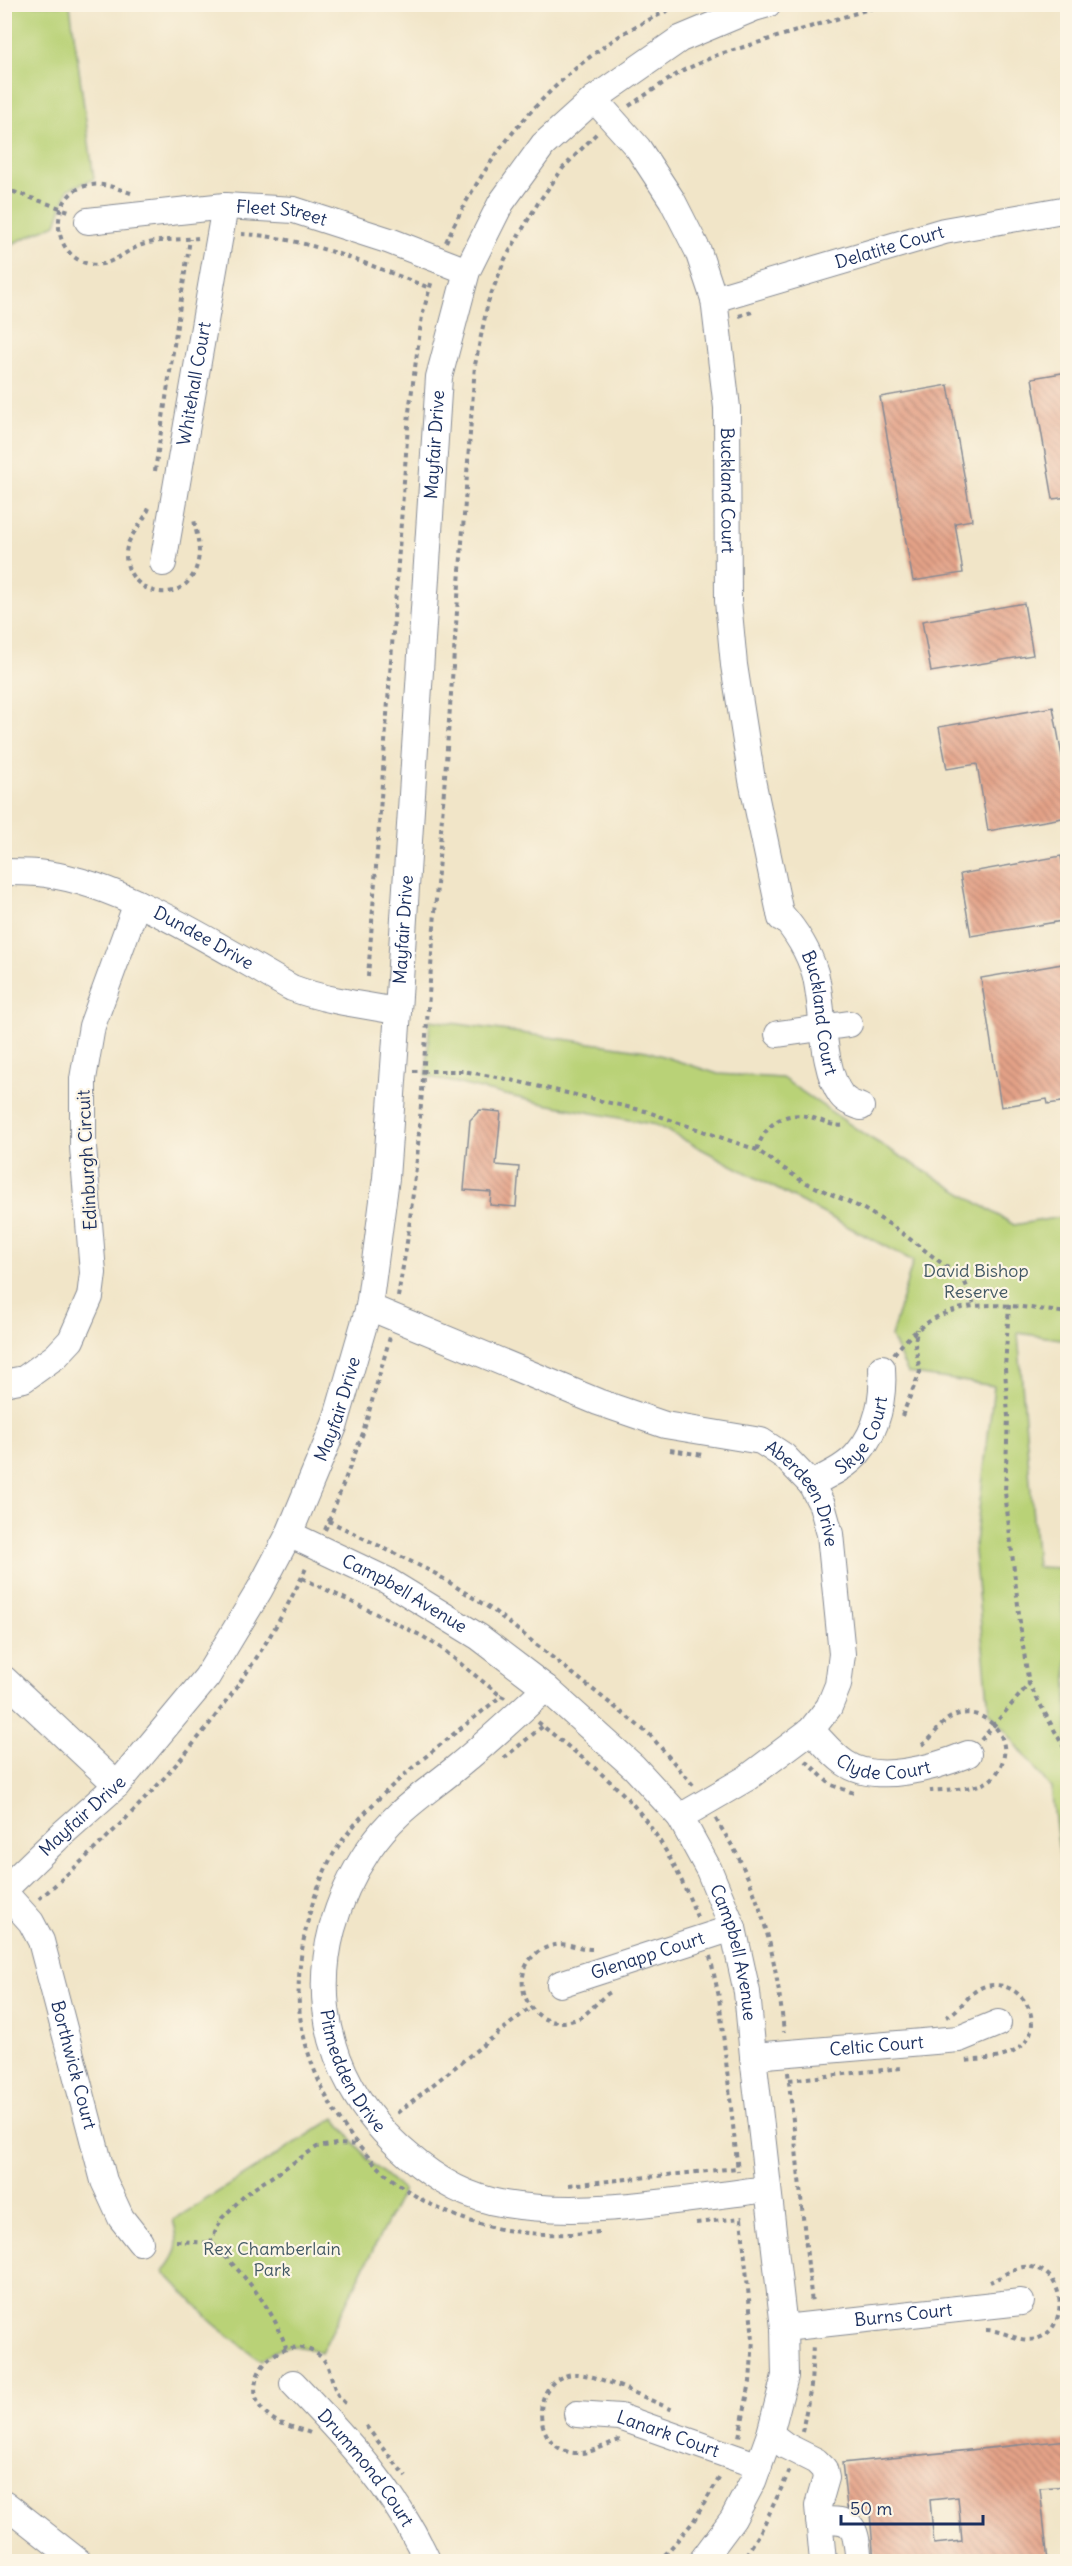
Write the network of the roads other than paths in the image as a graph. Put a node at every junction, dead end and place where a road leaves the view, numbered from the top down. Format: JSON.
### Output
{"nodes":[{"id":1,"x":768,"y":4,"type":"edge"},
{"id":2,"x":594,"y":99,"type":"junction"},
{"id":3,"x":225,"y":206,"type":"junction"},
{"id":4,"x":1068,"y":209,"type":"edge"},
{"id":5,"x":88,"y":221,"type":"road end"},
{"id":6,"x":467,"y":271,"type":"junction"},
{"id":7,"x":714,"y":299,"type":"junction"},
{"id":8,"x":162,"y":563,"type":"dead end"},
{"id":9,"x":4,"y":872,"type":"edge"},
{"id":10,"x":137,"y":903,"type":"junction"},
{"id":11,"x":398,"y":1011,"type":"junction"},
{"id":12,"x":849,"y":1024,"type":"dead end"},
{"id":13,"x":823,"y":1028,"type":"junction"},
{"id":14,"x":778,"y":1034,"type":"dead end"},
{"id":15,"x":855,"y":1105,"type":"road end"},
{"id":16,"x":369,"y":1307,"type":"junction"},
{"id":17,"x":882,"y":1368,"type":"road end"},
{"id":18,"x":4,"y":1383,"type":"edge"},
{"id":19,"x":811,"y":1484,"type":"junction"},
{"id":20,"x":289,"y":1534,"type":"junction"},
{"id":21,"x":4,"y":1679,"type":"edge"},
{"id":22,"x":546,"y":1688,"type":"junction"},
{"id":23,"x":818,"y":1738,"type":"junction"},
{"id":24,"x":968,"y":1754,"type":"road end"},
{"id":25,"x":117,"y":1785,"type":"junction"},
{"id":26,"x":680,"y":1817,"type":"junction"},
{"id":27,"x":4,"y":1891,"type":"edge"},
{"id":28,"x":733,"y":1928,"type":"junction"},
{"id":29,"x":560,"y":1983,"type":"dead end"},
{"id":30,"x":998,"y":2023,"type":"dead end"},
{"id":31,"x":753,"y":2056,"type":"junction"},
{"id":32,"x":768,"y":2189,"type":"junction"},
{"id":33,"x":140,"y":2242,"type":"dead end"},
{"id":34,"x":1021,"y":2302,"type":"dead end"},
{"id":35,"x":784,"y":2328,"type":"junction"},
{"id":36,"x":293,"y":2383,"type":"dead end"},
{"id":37,"x":577,"y":2414,"type":"dead end"},
{"id":38,"x":770,"y":2434,"type":"junction"},
{"id":39,"x":759,"y":2466,"type":"junction"},
{"id":40,"x":4,"y":2503,"type":"edge"},
{"id":41,"x":819,"y":2522,"type":"junction"},
{"id":42,"x":79,"y":2562,"type":"edge"},
{"id":43,"x":428,"y":2562,"type":"edge"},
{"id":44,"x":701,"y":2562,"type":"edge"},
{"id":45,"x":823,"y":2562,"type":"edge"},
{"id":46,"x":859,"y":2562,"type":"edge"}],
"edges":[{"from":1,"to":2,"type":"street","name":"Mayfair Drive"},
{"from":2,"to":6,"type":"street","name":"Mayfair Drive"},
{"from":2,"to":7,"type":"street","name":"Buckland Court"},
{"from":3,"to":5,"type":"street","name":"Fleet Street"},
{"from":3,"to":6,"type":"street","name":"Fleet Street"},
{"from":3,"to":8,"type":"street","name":"Whitehall Court"},
{"from":4,"to":7,"type":"street","name":"Delatite Court"},
{"from":6,"to":11,"type":"street","name":"Mayfair Drive"},
{"from":7,"to":13,"type":"street","name":"Buckland Court"},
{"from":9,"to":10,"type":"street","name":"Dundee Drive"},
{"from":10,"to":11,"type":"street","name":"Dundee Drive"},
{"from":10,"to":18,"type":"street","name":"Edinburgh Circuit"},
{"from":11,"to":16,"type":"street","name":"Mayfair Drive"},
{"from":12,"to":13,"type":"street"},
{"from":13,"to":14,"type":"street"},
{"from":13,"to":15,"type":"street","name":"Buckland Court"},
{"from":16,"to":19,"type":"street","name":"Aberdeen Drive"},
{"from":16,"to":20,"type":"street","name":"Mayfair Drive"},
{"from":17,"to":19,"type":"street","name":"Skye Court"},
{"from":19,"to":23,"type":"street","name":"Aberdeen Drive"},
{"from":20,"to":22,"type":"street","name":"Campbell Avenue"},
{"from":20,"to":25,"type":"street","name":"Mayfair Drive"},
{"from":21,"to":25,"type":"street"},
{"from":22,"to":26,"type":"street","name":"Campbell Avenue"},
{"from":22,"to":32,"type":"street","name":"Pitmedden Drive"},
{"from":23,"to":24,"type":"street","name":"Clyde Court"},
{"from":23,"to":26,"type":"street","name":"Aberdeen Drive"},
{"from":25,"to":27,"type":"street","name":"Mayfair Drive"},
{"from":26,"to":28,"type":"street","name":"Campbell Avenue"},
{"from":27,"to":33,"type":"street","name":"Borthwick Court"},
{"from":28,"to":29,"type":"street","name":"Glenapp Court"},
{"from":28,"to":31,"type":"street","name":"Campbell Avenue"},
{"from":30,"to":31,"type":"street","name":"Celtic Court"},
{"from":31,"to":32,"type":"street","name":"Campbell Avenue"},
{"from":32,"to":35,"type":"street","name":"Campbell Avenue"},
{"from":34,"to":35,"type":"street","name":"Burns Court"},
{"from":35,"to":38,"type":"street","name":"Campbell Avenue"},
{"from":36,"to":43,"type":"street","name":"Drummond Court"},
{"from":37,"to":39,"type":"street","name":"Lanark Court"},
{"from":38,"to":39,"type":"street","name":"Campbell Avenue"},
{"from":38,"to":41,"type":"street"},
{"from":39,"to":44,"type":"street","name":"Campbell Avenue"},
{"from":40,"to":42,"type":"street"},
{"from":41,"to":45,"type":"street"},
{"from":41,"to":46,"type":"street"}]}
